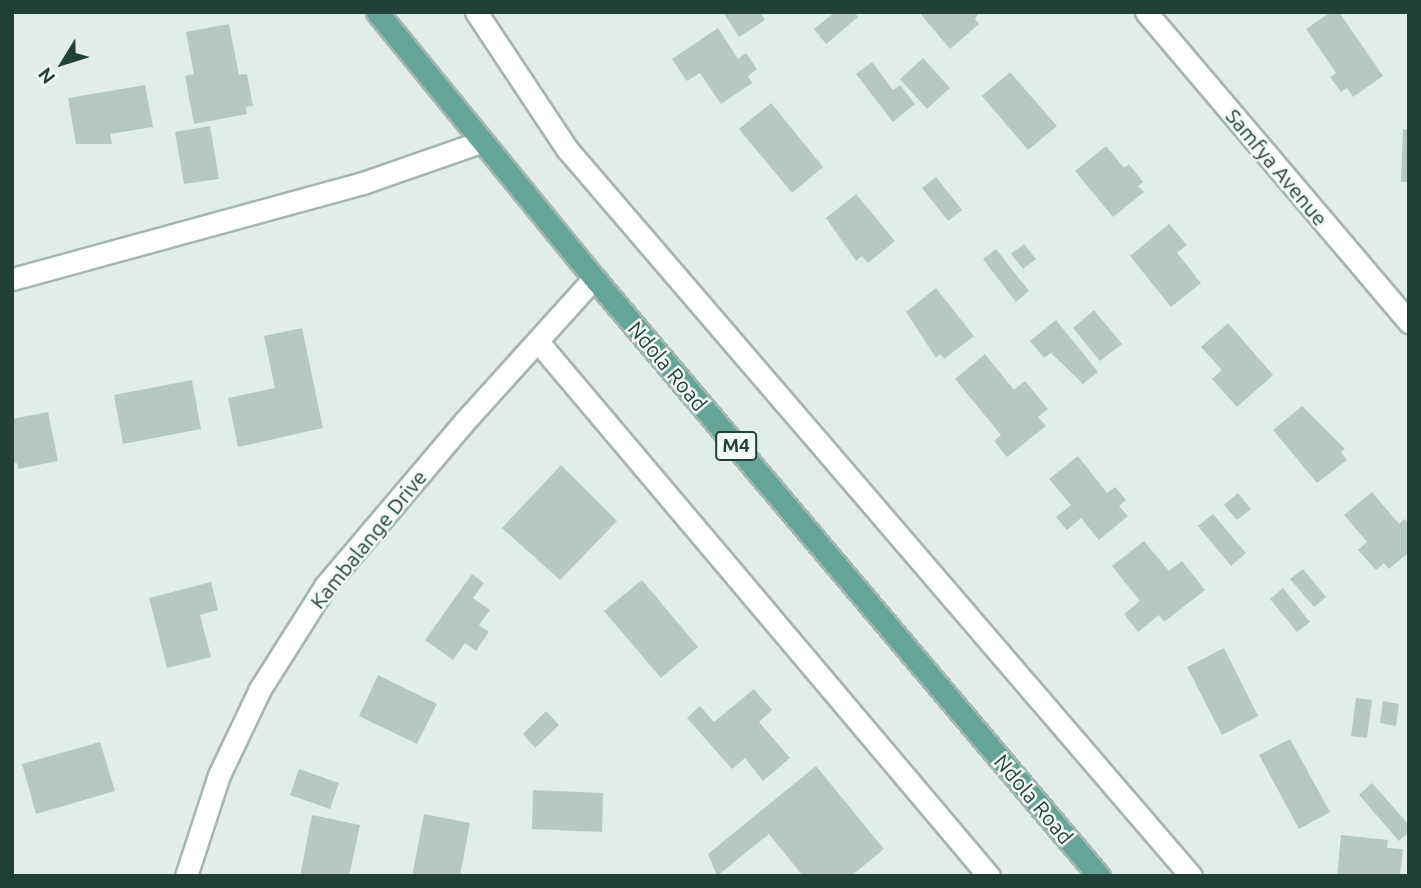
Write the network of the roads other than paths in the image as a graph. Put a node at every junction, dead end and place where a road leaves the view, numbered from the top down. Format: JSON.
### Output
{"nodes":[{"id":1,"x":377,"y":12,"type":"edge"},
{"id":2,"x":476,"y":12,"type":"edge"},
{"id":3,"x":1146,"y":12,"type":"edge"},
{"id":4,"x":481,"y":142,"type":"junction"},
{"id":5,"x":594,"y":278,"type":"junction"},
{"id":6,"x":12,"y":279,"type":"edge"},
{"id":7,"x":1409,"y":322,"type":"edge"},
{"id":8,"x":539,"y":343,"type":"junction"},
{"id":9,"x":186,"y":876,"type":"edge"},
{"id":10,"x":989,"y":876,"type":"edge"},
{"id":11,"x":1099,"y":876,"type":"edge"},
{"id":12,"x":1191,"y":876,"type":"edge"}],
"edges":[{"from":1,"to":4,"type":"main road","name":"Ndola Road","number":"M4"},
{"from":2,"to":12,"type":"street"},
{"from":3,"to":7,"type":"street","name":"Samfya Avenue"},
{"from":4,"to":5,"type":"main road","name":"Ndola Road","number":"M4"},
{"from":4,"to":6,"type":"street"},
{"from":5,"to":8,"type":"street","name":"Kambalange Drive"},
{"from":5,"to":11,"type":"main road","name":"Ndola Road","number":"M4"},
{"from":8,"to":9,"type":"street","name":"Kambalange Drive"},
{"from":8,"to":10,"type":"street"}]}
